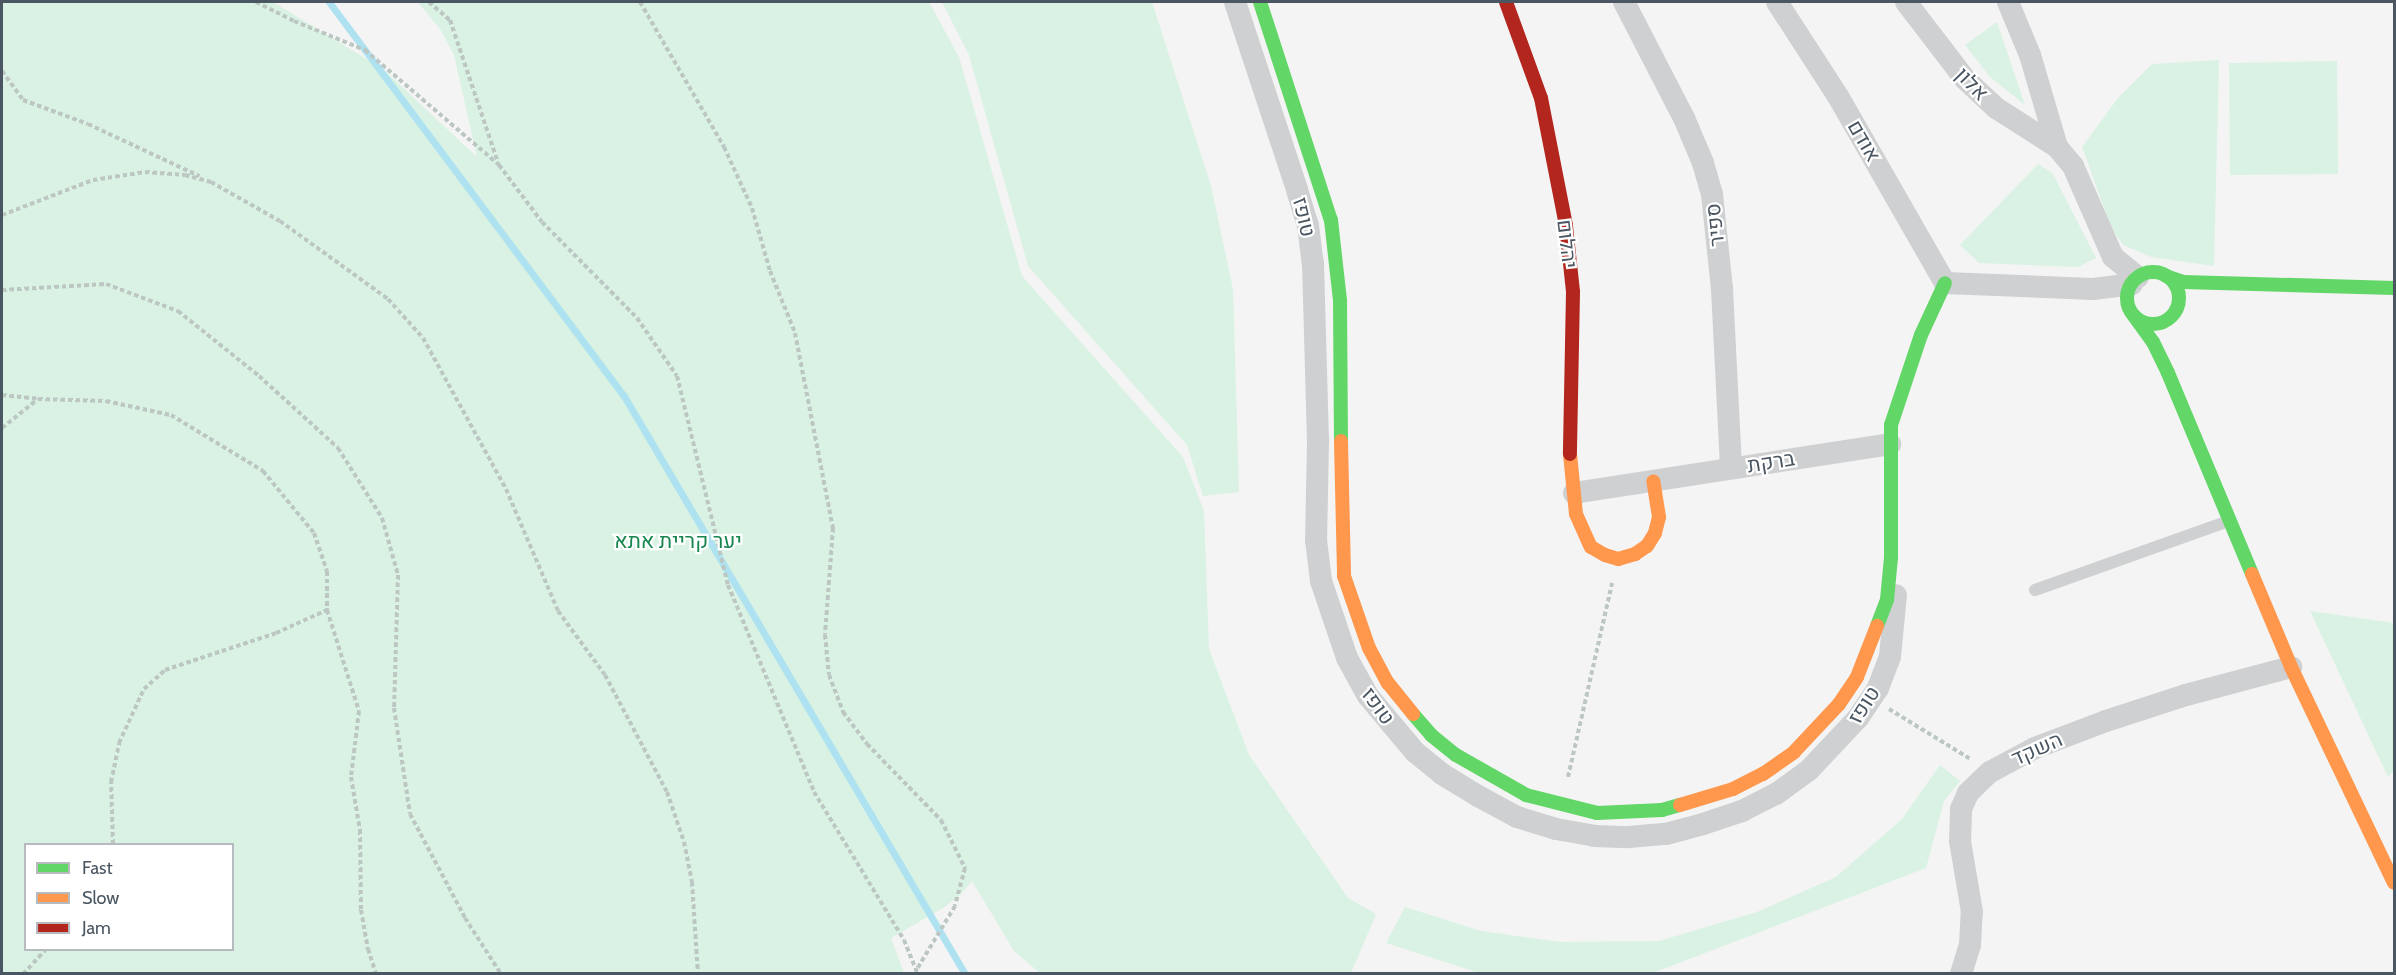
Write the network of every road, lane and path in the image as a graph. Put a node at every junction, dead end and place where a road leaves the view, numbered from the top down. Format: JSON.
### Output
{"nodes":[{"id":1,"x":256,"y":2,"type":"edge"},
{"id":2,"x":429,"y":2,"type":"edge"},
{"id":3,"x":640,"y":2,"type":"edge"},
{"id":4,"x":1235,"y":2,"type":"edge"},
{"id":5,"x":1260,"y":2,"type":"edge"},
{"id":6,"x":1506,"y":2,"type":"edge"},
{"id":7,"x":1624,"y":2,"type":"edge"},
{"id":8,"x":1777,"y":2,"type":"edge"},
{"id":9,"x":1906,"y":2,"type":"edge"},
{"id":10,"x":2008,"y":2,"type":"edge"},
{"id":11,"x":2,"y":71,"type":"edge"},
{"id":12,"x":2058,"y":147,"type":"junction"},
{"id":13,"x":499,"y":165,"type":"junction"},
{"id":14,"x":211,"y":182,"type":"junction"},
{"id":15,"x":2,"y":215,"type":"edge"},
{"id":16,"x":2166,"y":276,"type":"junction"},
{"id":17,"x":2135,"y":281,"type":"junction"},
{"id":18,"x":1945,"y":283,"type":"junction"},
{"id":19,"x":2220,"y":283,"type":"junction"},
{"id":20,"x":2394,"y":288,"type":"edge"},
{"id":21,"x":2093,"y":289,"type":"junction"},
{"id":22,"x":2,"y":290,"type":"edge"},
{"id":23,"x":2178,"y":307,"type":"junction"},
{"id":24,"x":2131,"y":312,"type":"junction"},
{"id":25,"x":2169,"y":319,"type":"junction"},
{"id":26,"x":2168,"y":373,"type":"junction"},
{"id":27,"x":2,"y":395,"type":"edge"},
{"id":28,"x":39,"y":399,"type":"junction"},
{"id":29,"x":2,"y":429,"type":"edge"},
{"id":30,"x":1890,"y":444,"type":"junction"},
{"id":31,"x":1731,"y":468,"type":"junction"},
{"id":32,"x":1653,"y":481,"type":"junction"},
{"id":33,"x":1574,"y":493,"type":"junction"},
{"id":34,"x":2230,"y":520,"type":"junction"},
{"id":35,"x":1891,"y":558,"type":"junction"},
{"id":36,"x":1618,"y":559,"type":"junction"},
{"id":37,"x":2035,"y":590,"type":"dead end"},
{"id":38,"x":327,"y":610,"type":"junction"},
{"id":39,"x":2291,"y":667,"type":"junction"},
{"id":40,"x":1871,"y":698,"type":"junction"},
{"id":41,"x":1990,"y":772,"type":"junction"},
{"id":42,"x":1562,"y":806,"type":"junction"},
{"id":43,"x":113,"y":843,"type":"edge"},
{"id":44,"x":2394,"y":882,"type":"edge"},
{"id":45,"x":44,"y":951,"type":"edge"},
{"id":46,"x":917,"y":971,"type":"edge"},
{"id":47,"x":23,"y":974,"type":"edge"},
{"id":48,"x":376,"y":974,"type":"edge"},
{"id":49,"x":501,"y":974,"type":"edge"},
{"id":50,"x":698,"y":974,"type":"edge"},
{"id":51,"x":1961,"y":974,"type":"edge"}],
"edges":[{"from":1,"to":13,"type":"path"},
{"from":2,"to":13,"type":"path"},
{"from":3,"to":46,"type":"path"},
{"from":4,"to":40,"type":"street","name":"טופז"},
{"from":5,"to":42,"type":"street","name":"טופז"},
{"from":6,"to":33,"type":"street","name":"יהלום"},
{"from":7,"to":31,"type":"street","name":"ספיר"},
{"from":8,"to":18,"type":"street","name":"אודם"},
{"from":9,"to":12,"type":"street","name":"אלון"},
{"from":10,"to":12,"type":"street"},
{"from":11,"to":14,"type":"path"},
{"from":12,"to":17,"type":"street"},
{"from":13,"to":46,"type":"path"},
{"from":14,"to":15,"type":"path"},
{"from":14,"to":50,"type":"path"},
{"from":16,"to":17,"type":"street"},
{"from":16,"to":19,"type":"street"},
{"from":16,"to":23,"type":"street"},
{"from":17,"to":21,"type":"street"},
{"from":17,"to":24,"type":"street"},
{"from":18,"to":21,"type":"street"},
{"from":18,"to":30,"type":"street","name":"טופז"},
{"from":19,"to":20,"type":"street"},
{"from":19,"to":23,"type":"street"},
{"from":21,"to":24,"type":"street"},
{"from":22,"to":49,"type":"path"},
{"from":23,"to":25,"type":"street"},
{"from":24,"to":25,"type":"street"},
{"from":24,"to":26,"type":"street"},
{"from":25,"to":26,"type":"street"},
{"from":26,"to":34,"type":"street"},
{"from":27,"to":28,"type":"path"},
{"from":28,"to":29,"type":"path"},
{"from":28,"to":38,"type":"path"},
{"from":30,"to":31,"type":"street","name":"ברקת"},
{"from":30,"to":35,"type":"street","name":"טופז"},
{"from":31,"to":32,"type":"street","name":"ברקת"},
{"from":32,"to":33,"type":"street"},
{"from":32,"to":36,"type":"street"},
{"from":33,"to":36,"type":"street","name":"יהלום"},
{"from":34,"to":37,"type":"lane"},
{"from":34,"to":39,"type":"street"},
{"from":35,"to":40,"type":"street","name":"טופז"},
{"from":35,"to":42,"type":"street","name":"טופז"},
{"from":36,"to":42,"type":"path"},
{"from":38,"to":43,"type":"path"},
{"from":38,"to":48,"type":"path"},
{"from":39,"to":41,"type":"street","name":"השקד"},
{"from":39,"to":44,"type":"street"},
{"from":40,"to":41,"type":"path"},
{"from":41,"to":51,"type":"street","name":"השקד"},
{"from":45,"to":47,"type":"path"}]}
